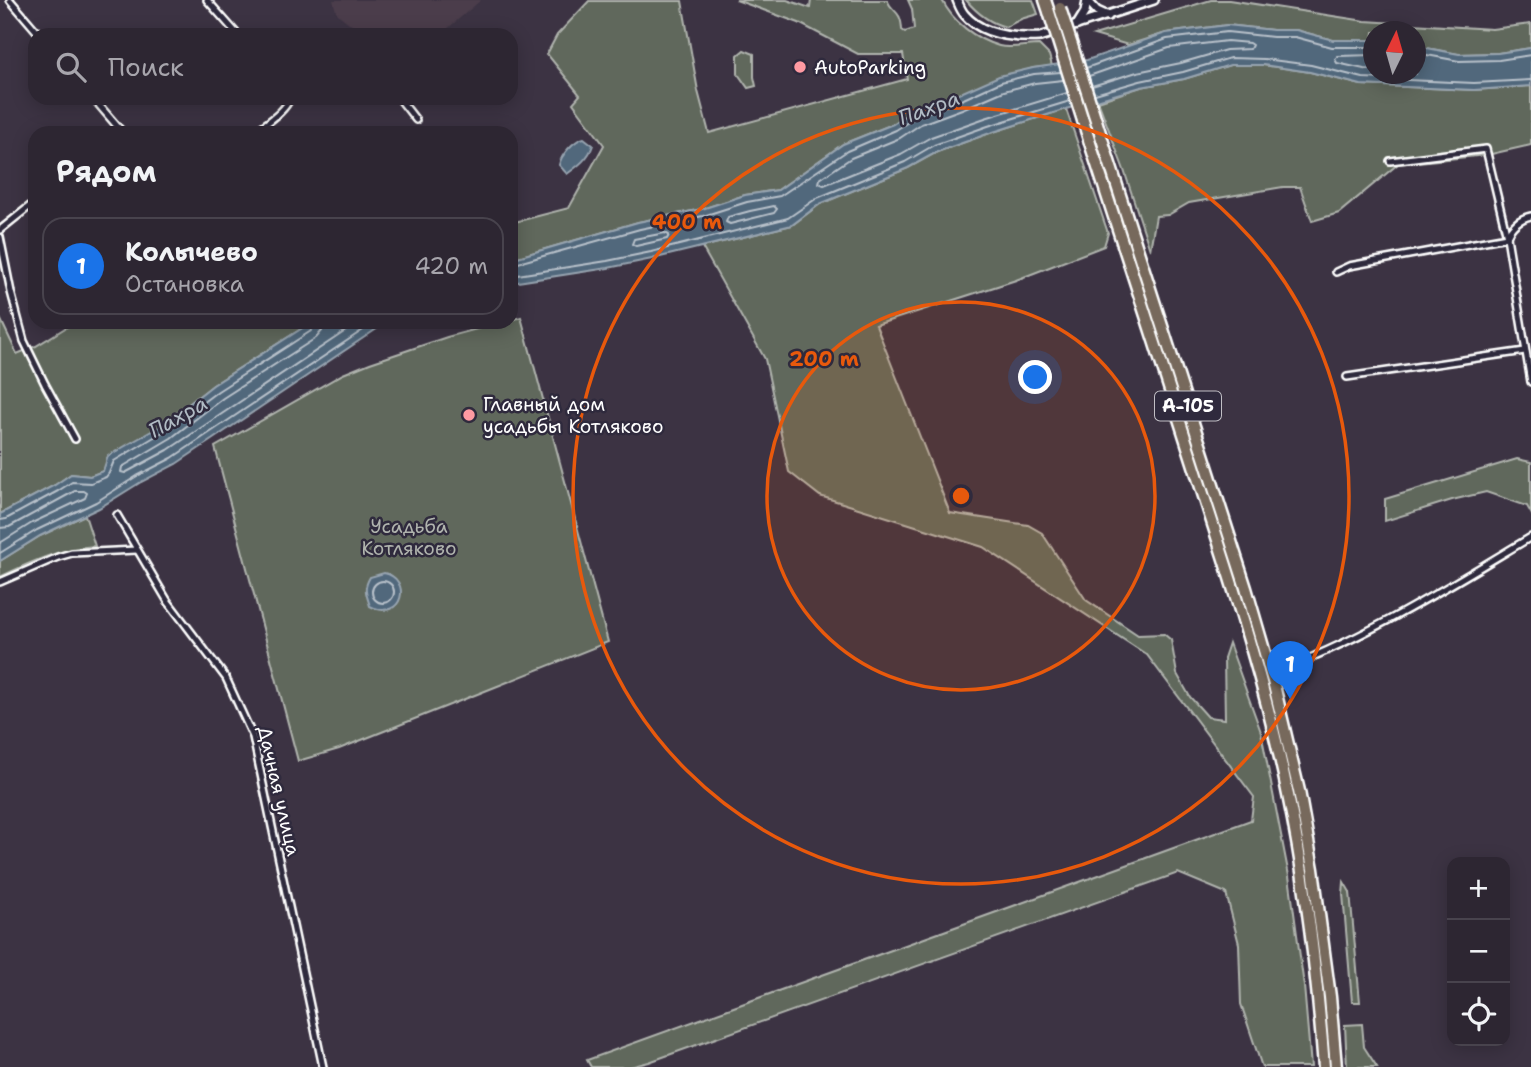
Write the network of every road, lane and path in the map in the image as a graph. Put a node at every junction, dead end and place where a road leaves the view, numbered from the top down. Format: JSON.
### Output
{"nodes":[{"id":1,"x":10,"y":0,"type":"edge"},
{"id":2,"x":207,"y":0,"type":"edge"},
{"id":3,"x":957,"y":0,"type":"edge"},
{"id":4,"x":1045,"y":0,"type":"edge"},
{"id":5,"x":1087,"y":0,"type":"edge"},
{"id":6,"x":1154,"y":0,"type":"edge"},
{"id":7,"x":1059,"y":4,"type":"edge"},
{"id":8,"x":1108,"y":16,"type":"junction"},
{"id":9,"x":1077,"y":26,"type":"junction"},
{"id":10,"x":34,"y":28,"type":"edge"},
{"id":11,"x":232,"y":28,"type":"edge"},
{"id":12,"x":99,"y":105,"type":"edge"},
{"id":13,"x":287,"y":105,"type":"edge"},
{"id":14,"x":404,"y":105,"type":"edge"},
{"id":15,"x":416,"y":120,"type":"dead end"},
{"id":16,"x":116,"y":126,"type":"edge"},
{"id":17,"x":262,"y":126,"type":"edge"},
{"id":18,"x":1390,"y":161,"type":"dead end"},
{"id":19,"x":28,"y":208,"type":"edge"},
{"id":20,"x":1531,"y":216,"type":"edge"},
{"id":21,"x":0,"y":230,"type":"edge"},
{"id":22,"x":1507,"y":237,"type":"junction"},
{"id":23,"x":0,"y":241,"type":"edge"},
{"id":24,"x":1336,"y":272,"type":"dead end"},
{"id":25,"x":1525,"y":351,"type":"junction"},
{"id":26,"x":1347,"y":377,"type":"dead end"},
{"id":27,"x":1531,"y":382,"type":"edge"},
{"id":28,"x":75,"y":439,"type":"dead end"},
{"id":29,"x":117,"y":514,"type":"dead end"},
{"id":30,"x":1531,"y":537,"type":"edge"},
{"id":31,"x":137,"y":550,"type":"junction"},
{"id":32,"x":0,"y":582,"type":"edge"},
{"id":33,"x":1272,"y":673,"type":"junction"},
{"id":34,"x":323,"y":1067,"type":"edge"},
{"id":35,"x":1324,"y":1067,"type":"edge"},
{"id":36,"x":1336,"y":1067,"type":"edge"}],
"edges":[{"from":1,"to":10,"type":"street"},
{"from":2,"to":11,"type":"street"},
{"from":3,"to":9,"type":"street"},
{"from":4,"to":35,"type":"highway","number":"А-105","bridge":true},
{"from":5,"to":8,"type":"street"},
{"from":5,"to":9,"type":"street"},
{"from":6,"to":8,"type":"street"},
{"from":7,"to":33,"type":"highway","number":"А-105","bridge":true},
{"from":8,"to":9,"type":"street"},
{"from":12,"to":16,"type":"street"},
{"from":13,"to":17,"type":"street"},
{"from":14,"to":15,"type":"street"},
{"from":18,"to":22,"type":"street"},
{"from":19,"to":21,"type":"street"},
{"from":20,"to":22,"type":"street"},
{"from":22,"to":24,"type":"street"},
{"from":22,"to":25,"type":"street"},
{"from":23,"to":28,"type":"street"},
{"from":25,"to":26,"type":"street"},
{"from":25,"to":27,"type":"street"},
{"from":29,"to":31,"type":"street","name":"Дачная улица"},
{"from":30,"to":33,"type":"street"},
{"from":31,"to":32,"type":"street"},
{"from":31,"to":34,"type":"street","name":"Дачная улица"},
{"from":33,"to":36,"type":"highway","number":"А-105"}]}
